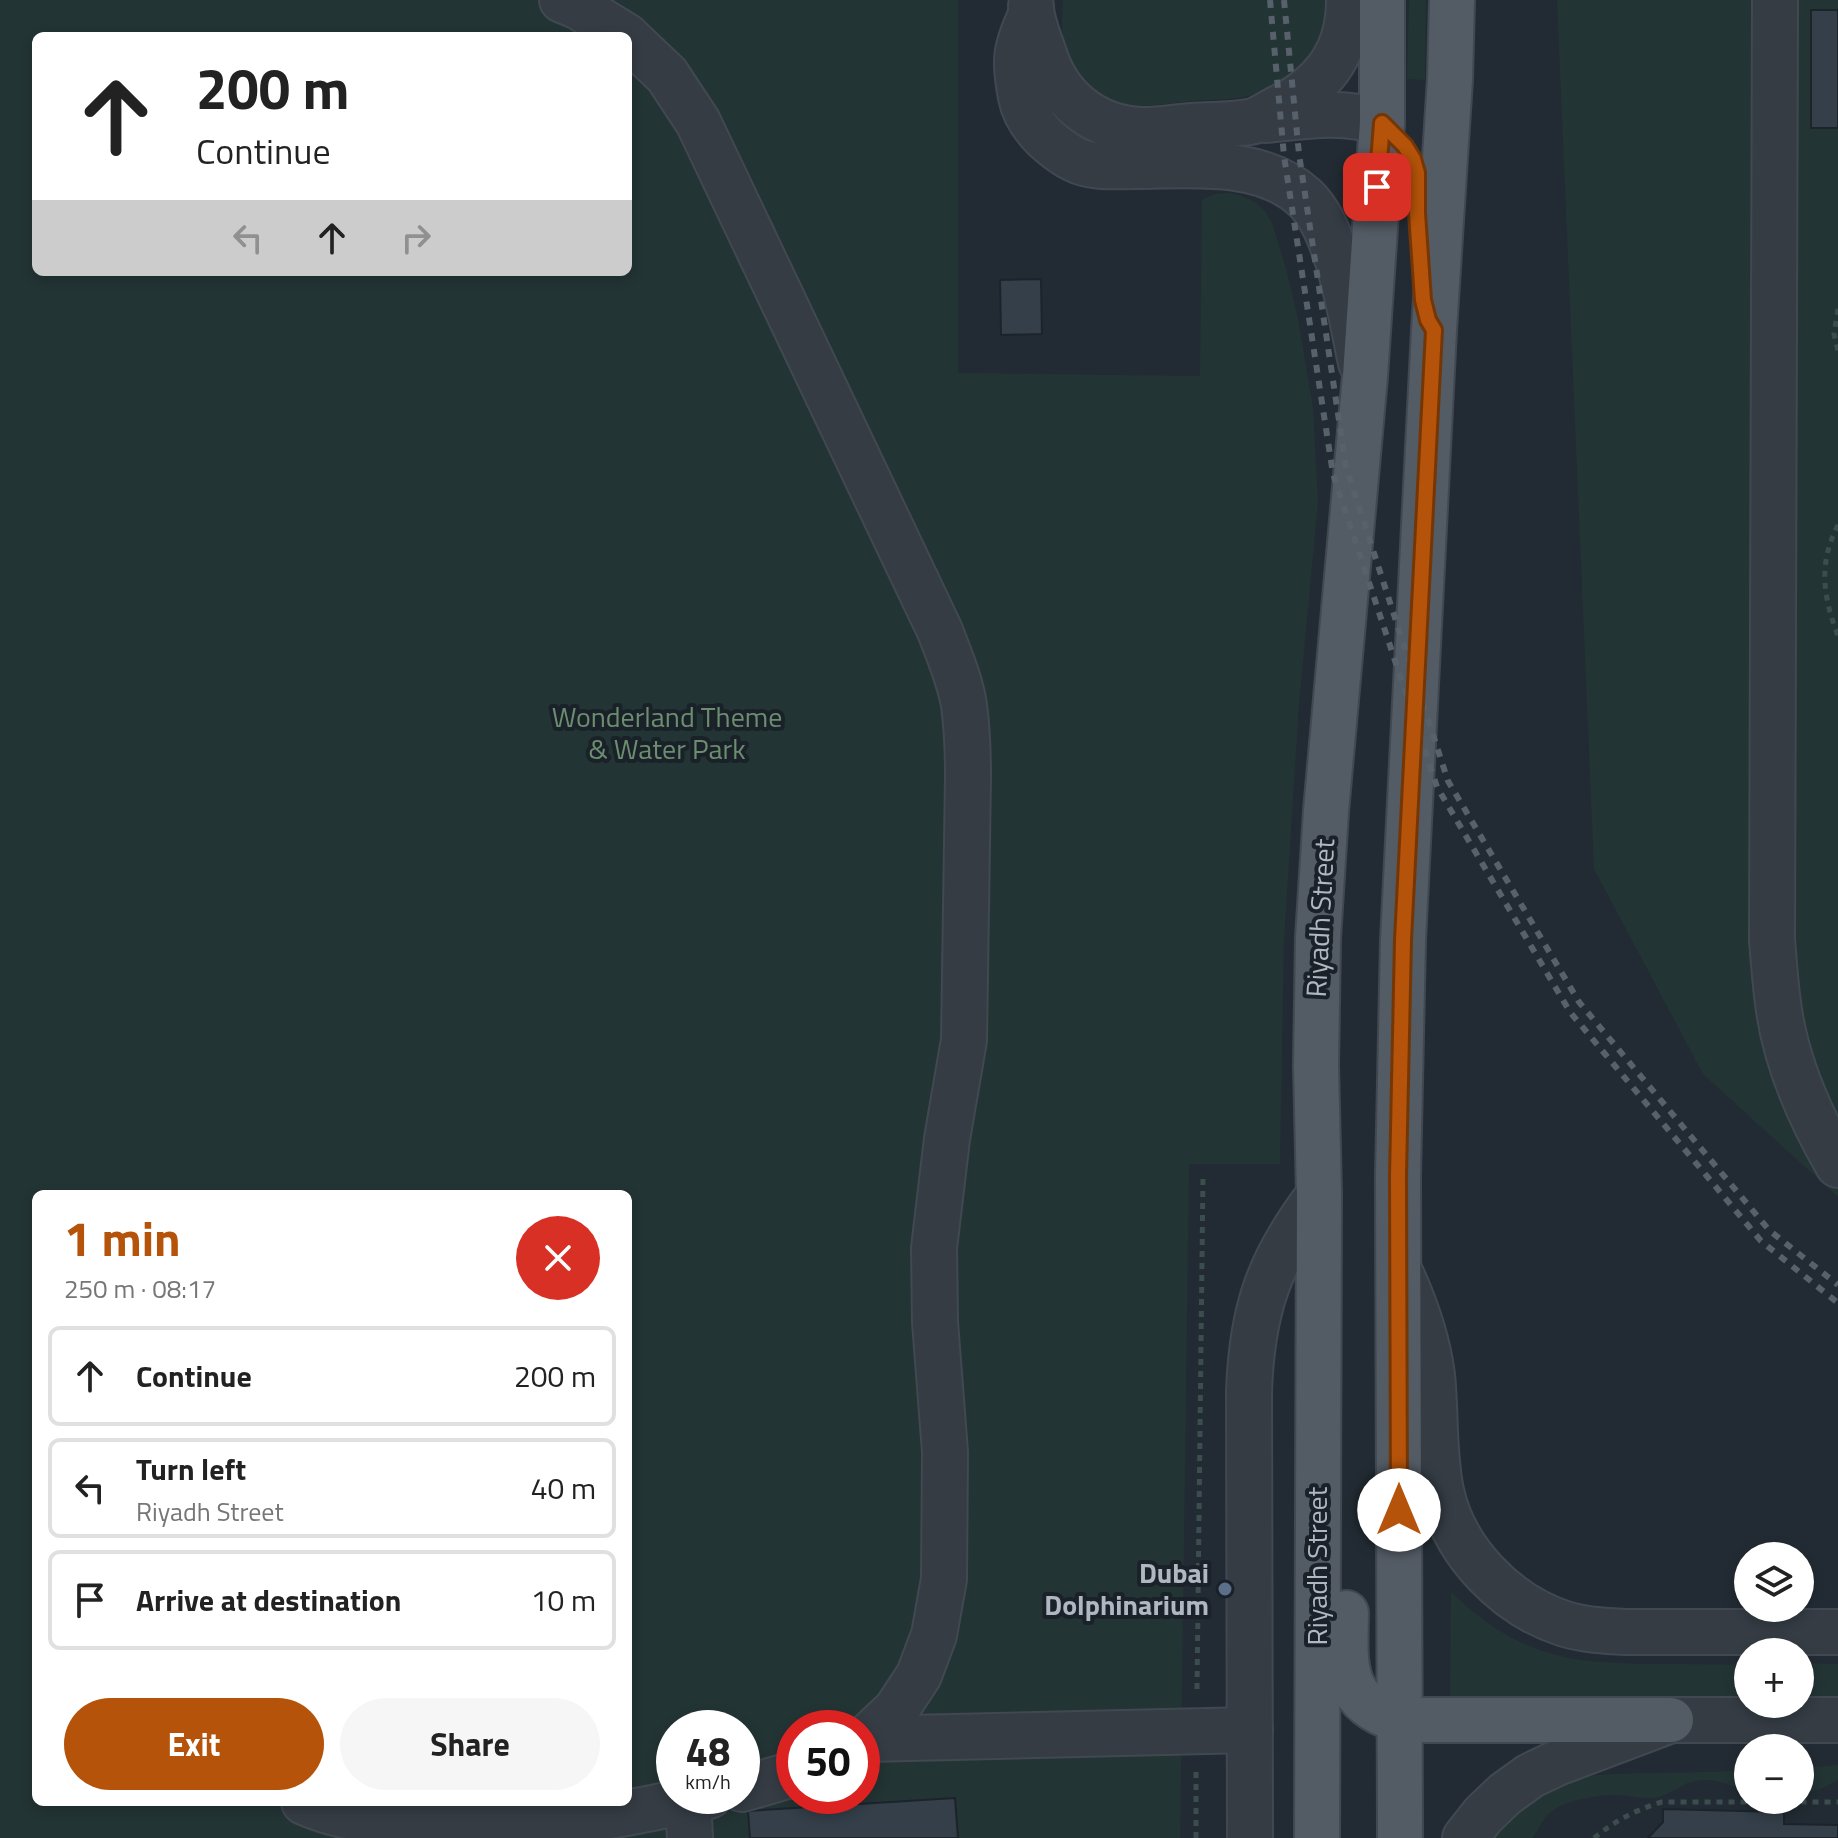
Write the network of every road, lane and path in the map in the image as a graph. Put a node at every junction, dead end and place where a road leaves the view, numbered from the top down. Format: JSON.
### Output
{"nodes":[{"id":1,"x":562,"y":0,"type":"edge"},
{"id":2,"x":1349,"y":0,"type":"edge"},
{"id":3,"x":1382,"y":0,"type":"edge"},
{"id":4,"x":1452,"y":0,"type":"edge"},
{"id":5,"x":1775,"y":0,"type":"edge"},
{"id":6,"x":1031,"y":8,"type":"edge"},
{"id":7,"x":619,"y":32,"type":"edge"},
{"id":8,"x":632,"y":42,"type":"edge"},
{"id":9,"x":1253,"y":121,"type":"junction"},
{"id":10,"x":1382,"y":123,"type":"junction"},
{"id":11,"x":1838,"y":309,"type":"edge"},
{"id":12,"x":1434,"y":330,"type":"junction"},
{"id":13,"x":1838,"y":351,"type":"edge"},
{"id":14,"x":1365,"y":376,"type":"junction"},
{"id":15,"x":1838,"y":525,"type":"edge"},
{"id":16,"x":1838,"y":636,"type":"edge"},
{"id":17,"x":1838,"y":1165,"type":"edge"},
{"id":18,"x":1203,"y":1175,"type":"dead end"},
{"id":19,"x":1319,"y":1195,"type":"junction"},
{"id":20,"x":1399,"y":1270,"type":"junction"},
{"id":21,"x":1317,"y":1324,"type":"junction"},
{"id":22,"x":1838,"y":1632,"type":"edge"},
{"id":23,"x":1399,"y":1720,"type":"junction"},
{"id":24,"x":1671,"y":1720,"type":"junction"},
{"id":25,"x":1838,"y":1720,"type":"edge"},
{"id":26,"x":880,"y":1725,"type":"edge"},
{"id":27,"x":1250,"y":1730,"type":"junction"},
{"id":28,"x":1197,"y":1732,"type":"junction"},
{"id":29,"x":880,"y":1740,"type":"edge"},
{"id":30,"x":1838,"y":1802,"type":"edge"},
{"id":31,"x":313,"y":1806,"type":"edge"},
{"id":32,"x":656,"y":1811,"type":"edge"},
{"id":33,"x":1196,"y":1838,"type":"edge"},
{"id":34,"x":1250,"y":1838,"type":"edge"},
{"id":35,"x":1317,"y":1838,"type":"edge"},
{"id":36,"x":1400,"y":1838,"type":"edge"},
{"id":37,"x":1465,"y":1838,"type":"edge"},
{"id":38,"x":1594,"y":1838,"type":"edge"}],
"edges":[{"from":1,"to":7,"type":"street"},
{"from":2,"to":9,"type":"street"},
{"from":3,"to":10,"type":"main road","name":"Riyadh Street"},
{"from":4,"to":12,"type":"main road"},
{"from":5,"to":17,"type":"street"},
{"from":6,"to":9,"type":"street"},
{"from":6,"to":14,"type":"street"},
{"from":8,"to":26,"type":"street"},
{"from":9,"to":10,"type":"street"},
{"from":10,"to":12,"type":"main road"},
{"from":10,"to":14,"type":"main road","name":"Riyadh Street"},
{"from":11,"to":13,"type":"path"},
{"from":12,"to":20,"type":"main road"},
{"from":14,"to":19,"type":"main road","name":"Riyadh Street"},
{"from":15,"to":16,"type":"path"},
{"from":18,"to":28,"type":"path"},
{"from":19,"to":21,"type":"main road","name":"Riyadh Street"},
{"from":19,"to":27,"type":"street"},
{"from":20,"to":22,"type":"street"},
{"from":20,"to":23,"type":"main road"},
{"from":21,"to":23,"type":"main road"},
{"from":21,"to":35,"type":"main road","name":"Riyadh Street"},
{"from":23,"to":24,"type":"main road"},
{"from":23,"to":36,"type":"main road"},
{"from":24,"to":25,"type":"street"},
{"from":24,"to":37,"type":"street"},
{"from":27,"to":28,"type":"street"},
{"from":27,"to":34,"type":"street"},
{"from":28,"to":29,"type":"street"},
{"from":28,"to":33,"type":"path"},
{"from":30,"to":38,"type":"path"},
{"from":31,"to":32,"type":"street"}]}
